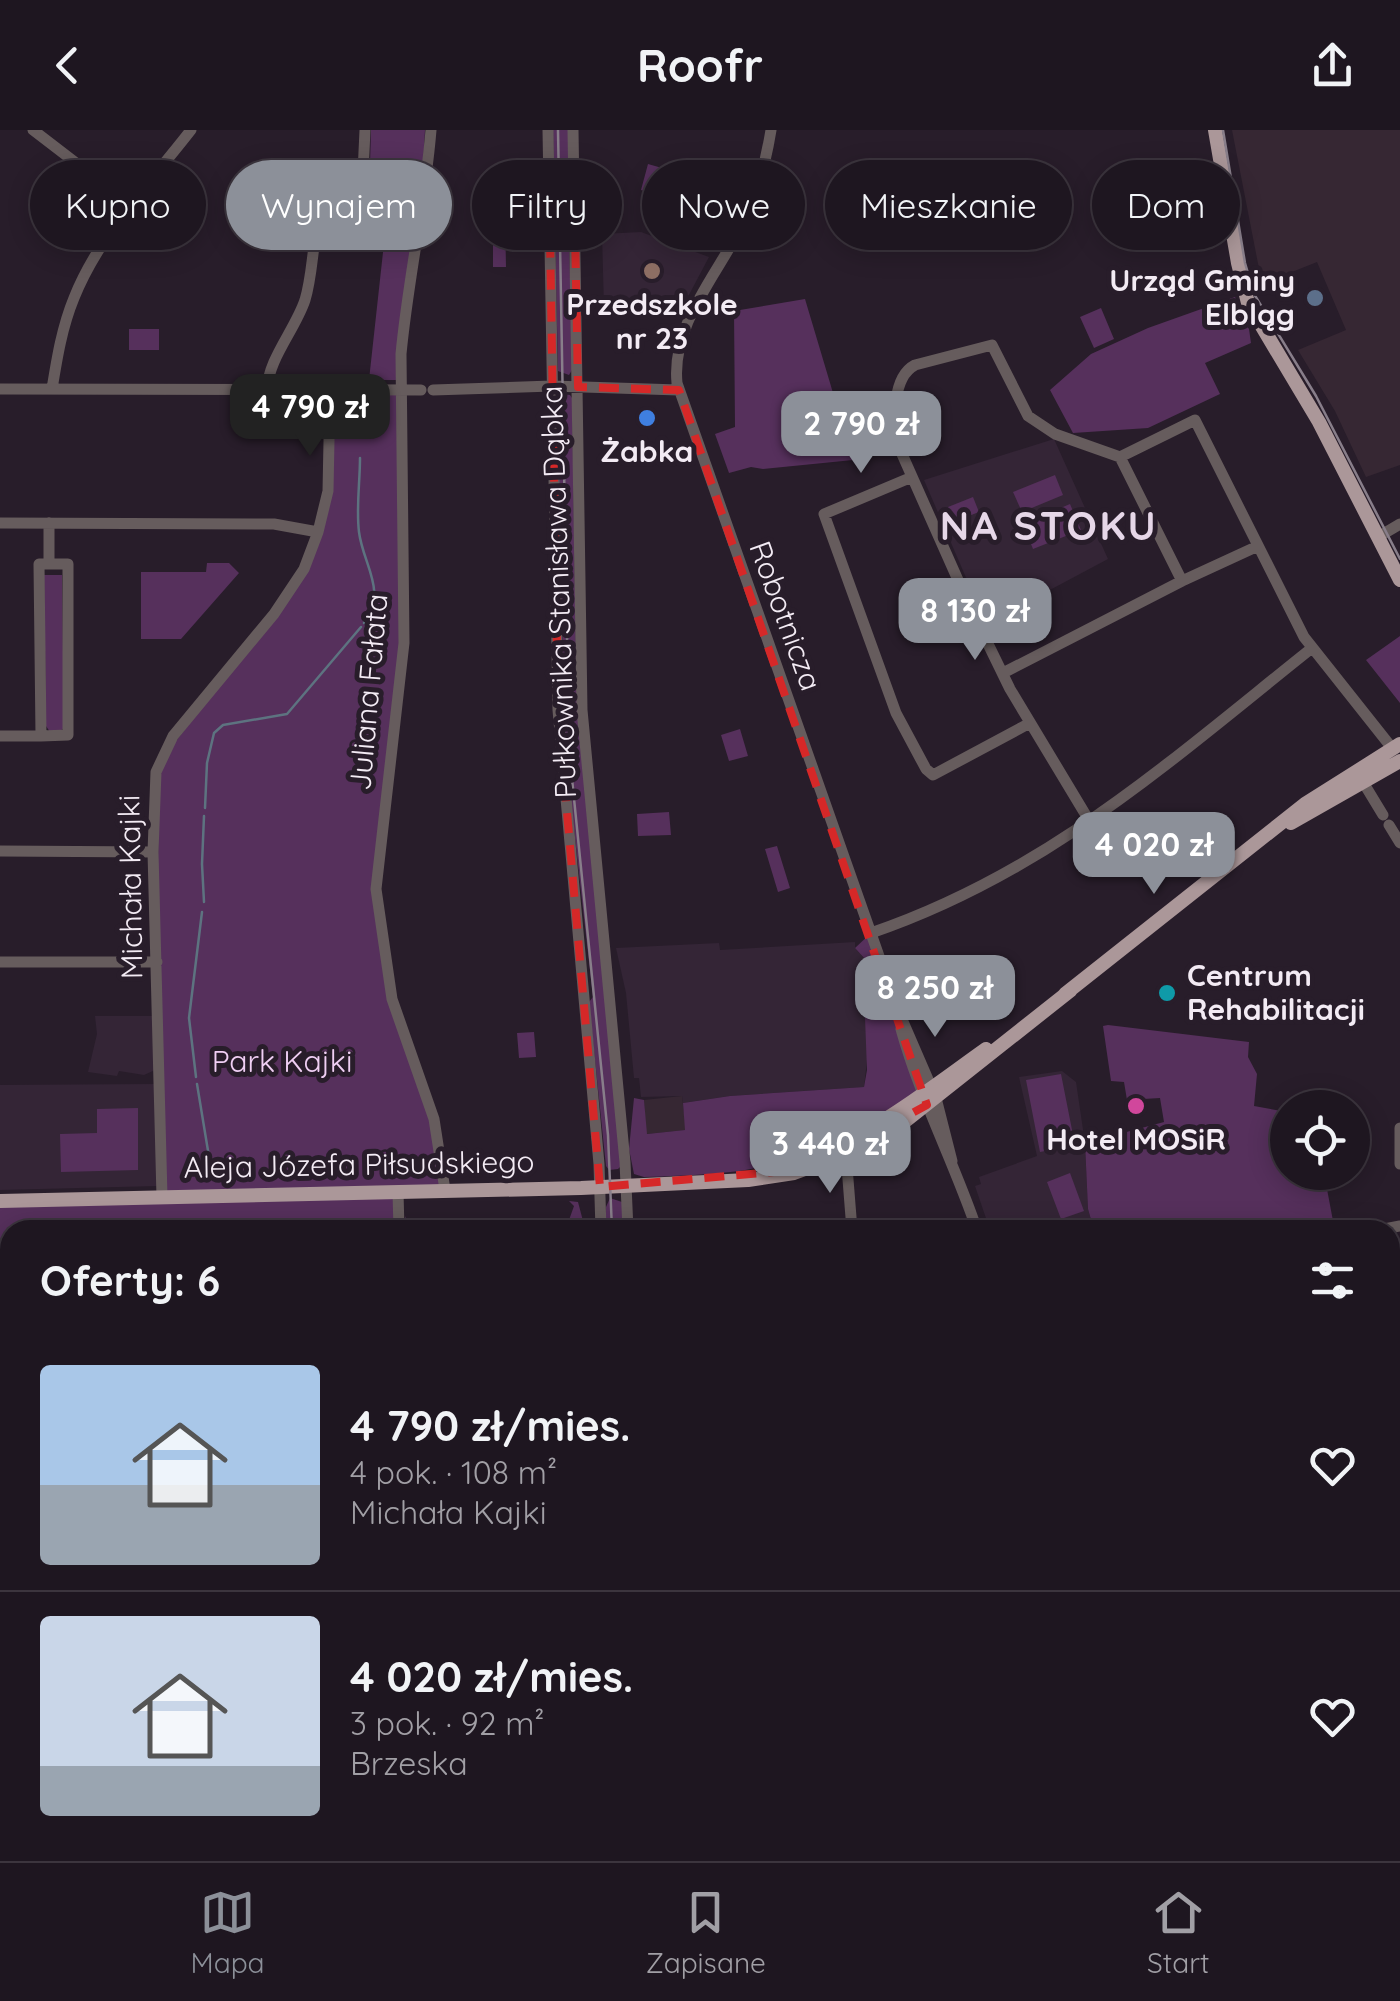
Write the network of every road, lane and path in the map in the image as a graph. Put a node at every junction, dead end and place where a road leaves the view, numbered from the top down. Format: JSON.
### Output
{"nodes":[{"id":1,"x":33,"y":130,"type":"edge"},
{"id":2,"x":191,"y":130,"type":"edge"},
{"id":3,"x":364,"y":130,"type":"edge"},
{"id":4,"x":431,"y":130,"type":"edge"},
{"id":5,"x":548,"y":130,"type":"edge"},
{"id":6,"x":573,"y":130,"type":"edge"},
{"id":7,"x":772,"y":130,"type":"edge"},
{"id":8,"x":1214,"y":130,"type":"edge"},
{"id":9,"x":72,"y":160,"type":"edge"},
{"id":10,"x":168,"y":160,"type":"edge"},
{"id":11,"x":549,"y":160,"type":"edge"},
{"id":12,"x":574,"y":160,"type":"edge"},
{"id":13,"x":99,"y":250,"type":"edge"},
{"id":14,"x":550,"y":250,"type":"edge"},
{"id":15,"x":575,"y":250,"type":"edge"},
{"id":16,"x":552,"y":386,"type":"junction"},
{"id":17,"x":578,"y":387,"type":"junction"},
{"id":18,"x":0,"y":389,"type":"edge"},
{"id":19,"x":52,"y":390,"type":"junction"},
{"id":20,"x":268,"y":390,"type":"junction"},
{"id":21,"x":330,"y":390,"type":"junction"},
{"id":22,"x":679,"y":390,"type":"junction"},
{"id":23,"x":401,"y":391,"type":"junction"},
{"id":24,"x":1120,"y":457,"type":"junction"},
{"id":25,"x":912,"y":477,"type":"junction"},
{"id":26,"x":0,"y":523,"type":"edge"},
{"id":27,"x":49,"y":523,"type":"junction"},
{"id":28,"x":1400,"y":524,"type":"edge"},
{"id":29,"x":318,"y":532,"type":"junction"},
{"id":30,"x":1378,"y":538,"type":"junction"},
{"id":31,"x":1258,"y":546,"type":"junction"},
{"id":32,"x":49,"y":564,"type":"junction"},
{"id":33,"x":1400,"y":580,"type":"edge"},
{"id":34,"x":1182,"y":581,"type":"junction"},
{"id":35,"x":1312,"y":648,"type":"junction"},
{"id":36,"x":557,"y":668,"type":"junction"},
{"id":37,"x":582,"y":668,"type":"junction"},
{"id":38,"x":1003,"y":673,"type":"junction"},
{"id":39,"x":1030,"y":722,"type":"junction"},
{"id":40,"x":0,"y":736,"type":"edge"},
{"id":41,"x":42,"y":736,"type":"junction"},
{"id":42,"x":1397,"y":751,"type":"edge"},
{"id":43,"x":1363,"y":782,"type":"junction"},
{"id":44,"x":1090,"y":822,"type":"junction"},
{"id":45,"x":1264,"y":839,"type":"junction"},
{"id":46,"x":1400,"y":844,"type":"edge"},
{"id":47,"x":0,"y":851,"type":"edge"},
{"id":48,"x":154,"y":852,"type":"junction"},
{"id":49,"x":871,"y":933,"type":"junction"},
{"id":50,"x":0,"y":962,"type":"edge"},
{"id":51,"x":157,"y":962,"type":"junction"},
{"id":52,"x":929,"y":1096,"type":"junction"},
{"id":53,"x":1400,"y":1128,"type":"edge"},
{"id":54,"x":846,"y":1154,"type":"junction"},
{"id":55,"x":1400,"y":1164,"type":"edge"},
{"id":56,"x":719,"y":1182,"type":"junction"},
{"id":57,"x":626,"y":1186,"type":"junction"},
{"id":58,"x":600,"y":1188,"type":"junction"},
{"id":59,"x":445,"y":1190,"type":"junction"},
{"id":60,"x":398,"y":1192,"type":"junction"},
{"id":61,"x":162,"y":1197,"type":"junction"},
{"id":62,"x":0,"y":1201,"type":"edge"},
{"id":63,"x":399,"y":1220,"type":"edge"},
{"id":64,"x":601,"y":1220,"type":"edge"},
{"id":65,"x":628,"y":1220,"type":"edge"},
{"id":66,"x":851,"y":1220,"type":"edge"},
{"id":67,"x":973,"y":1220,"type":"edge"}],
"edges":[{"from":1,"to":9,"type":"street"},
{"from":2,"to":10,"type":"street"},
{"from":3,"to":20,"type":"street"},
{"from":4,"to":23,"type":"street","name":"Juliana Fałata"},
{"from":5,"to":11,"type":"street","name":"Pułkownika Stanisława Dąbka"},
{"from":6,"to":12,"type":"street","name":"Pułkownika Stanisława Dąbka"},
{"from":7,"to":22,"type":"street","name":"Robotnicza"},
{"from":8,"to":30,"type":"main road"},
{"from":13,"to":19,"type":"street"},
{"from":14,"to":16,"type":"street","name":"Pułkownika Stanisława Dąbka"},
{"from":15,"to":17,"type":"street","name":"Pułkownika Stanisława Dąbka"},
{"from":16,"to":17,"type":"street"},
{"from":16,"to":23,"type":"street"},
{"from":16,"to":36,"type":"street","name":"Pułkownika Stanisława Dąbka"},
{"from":17,"to":22,"type":"street"},
{"from":17,"to":37,"type":"street","name":"Pułkownika Stanisława Dąbka"},
{"from":18,"to":19,"type":"street"},
{"from":19,"to":20,"type":"street"},
{"from":20,"to":21,"type":"street"},
{"from":21,"to":23,"type":"street"},
{"from":21,"to":29,"type":"street","name":"Michała Kajki"},
{"from":22,"to":49,"type":"street","name":"Robotnicza"},
{"from":23,"to":59,"type":"street","name":"Juliana Fałata"},
{"from":24,"to":25,"type":"street"},
{"from":24,"to":31,"type":"street"},
{"from":24,"to":34,"type":"street"},
{"from":25,"to":38,"type":"street"},
{"from":25,"to":39,"type":"street"},
{"from":26,"to":27,"type":"street"},
{"from":27,"to":29,"type":"street"},
{"from":27,"to":32,"type":"street"},
{"from":28,"to":30,"type":"street"},
{"from":29,"to":48,"type":"street","name":"Michała Kajki"},
{"from":30,"to":33,"type":"main road"},
{"from":31,"to":34,"type":"street"},
{"from":31,"to":35,"type":"street"},
{"from":32,"to":41,"type":"street"},
{"from":32,"to":41,"type":"street"},
{"from":34,"to":38,"type":"street"},
{"from":35,"to":42,"type":"street"},
{"from":35,"to":44,"type":"street"},
{"from":36,"to":37,"type":"street"},
{"from":36,"to":58,"type":"street","name":"Pułkownika Stanisława Dąbka"},
{"from":37,"to":57,"type":"street","name":"Pułkownika Stanisława Dąbka"},
{"from":38,"to":39,"type":"street"},
{"from":39,"to":44,"type":"street"},
{"from":40,"to":41,"type":"street"},
{"from":42,"to":43,"type":"main road"},
{"from":42,"to":45,"type":"main road"},
{"from":43,"to":45,"type":"main road"},
{"from":43,"to":46,"type":"street"},
{"from":44,"to":49,"type":"street"},
{"from":45,"to":52,"type":"main road"},
{"from":47,"to":48,"type":"street"},
{"from":48,"to":51,"type":"street","name":"Michała Kajki"},
{"from":49,"to":52,"type":"street","name":"Robotnicza"},
{"from":50,"to":51,"type":"street"},
{"from":51,"to":61,"type":"street","name":"Michała Kajki"},
{"from":52,"to":54,"type":"main road","name":"Aleja Józefa Piłsudskiego"},
{"from":52,"to":56,"type":"main road","name":"Aleja Józefa Piłsudskiego"},
{"from":52,"to":67,"type":"street","name":"Robotnicza"},
{"from":53,"to":55,"type":"street"},
{"from":54,"to":56,"type":"main road","name":"Aleja Józefa Piłsudskiego"},
{"from":54,"to":66,"type":"street"},
{"from":56,"to":57,"type":"main road","name":"Aleja Józefa Piłsudskiego"},
{"from":57,"to":58,"type":"main road","name":"Aleja Józefa Piłsudskiego"},
{"from":57,"to":65,"type":"street","name":"Pułkownika Stanisława Dąbka"},
{"from":58,"to":59,"type":"main road","name":"Aleja Józefa Piłsudskiego"},
{"from":58,"to":64,"type":"street","name":"Pułkownika Stanisława Dąbka"},
{"from":59,"to":60,"type":"main road","name":"Aleja Józefa Piłsudskiego"},
{"from":60,"to":61,"type":"main road","name":"Aleja Józefa Piłsudskiego"},
{"from":60,"to":63,"type":"street"},
{"from":61,"to":62,"type":"main road","name":"Aleja Józefa Piłsudskiego"}]}
